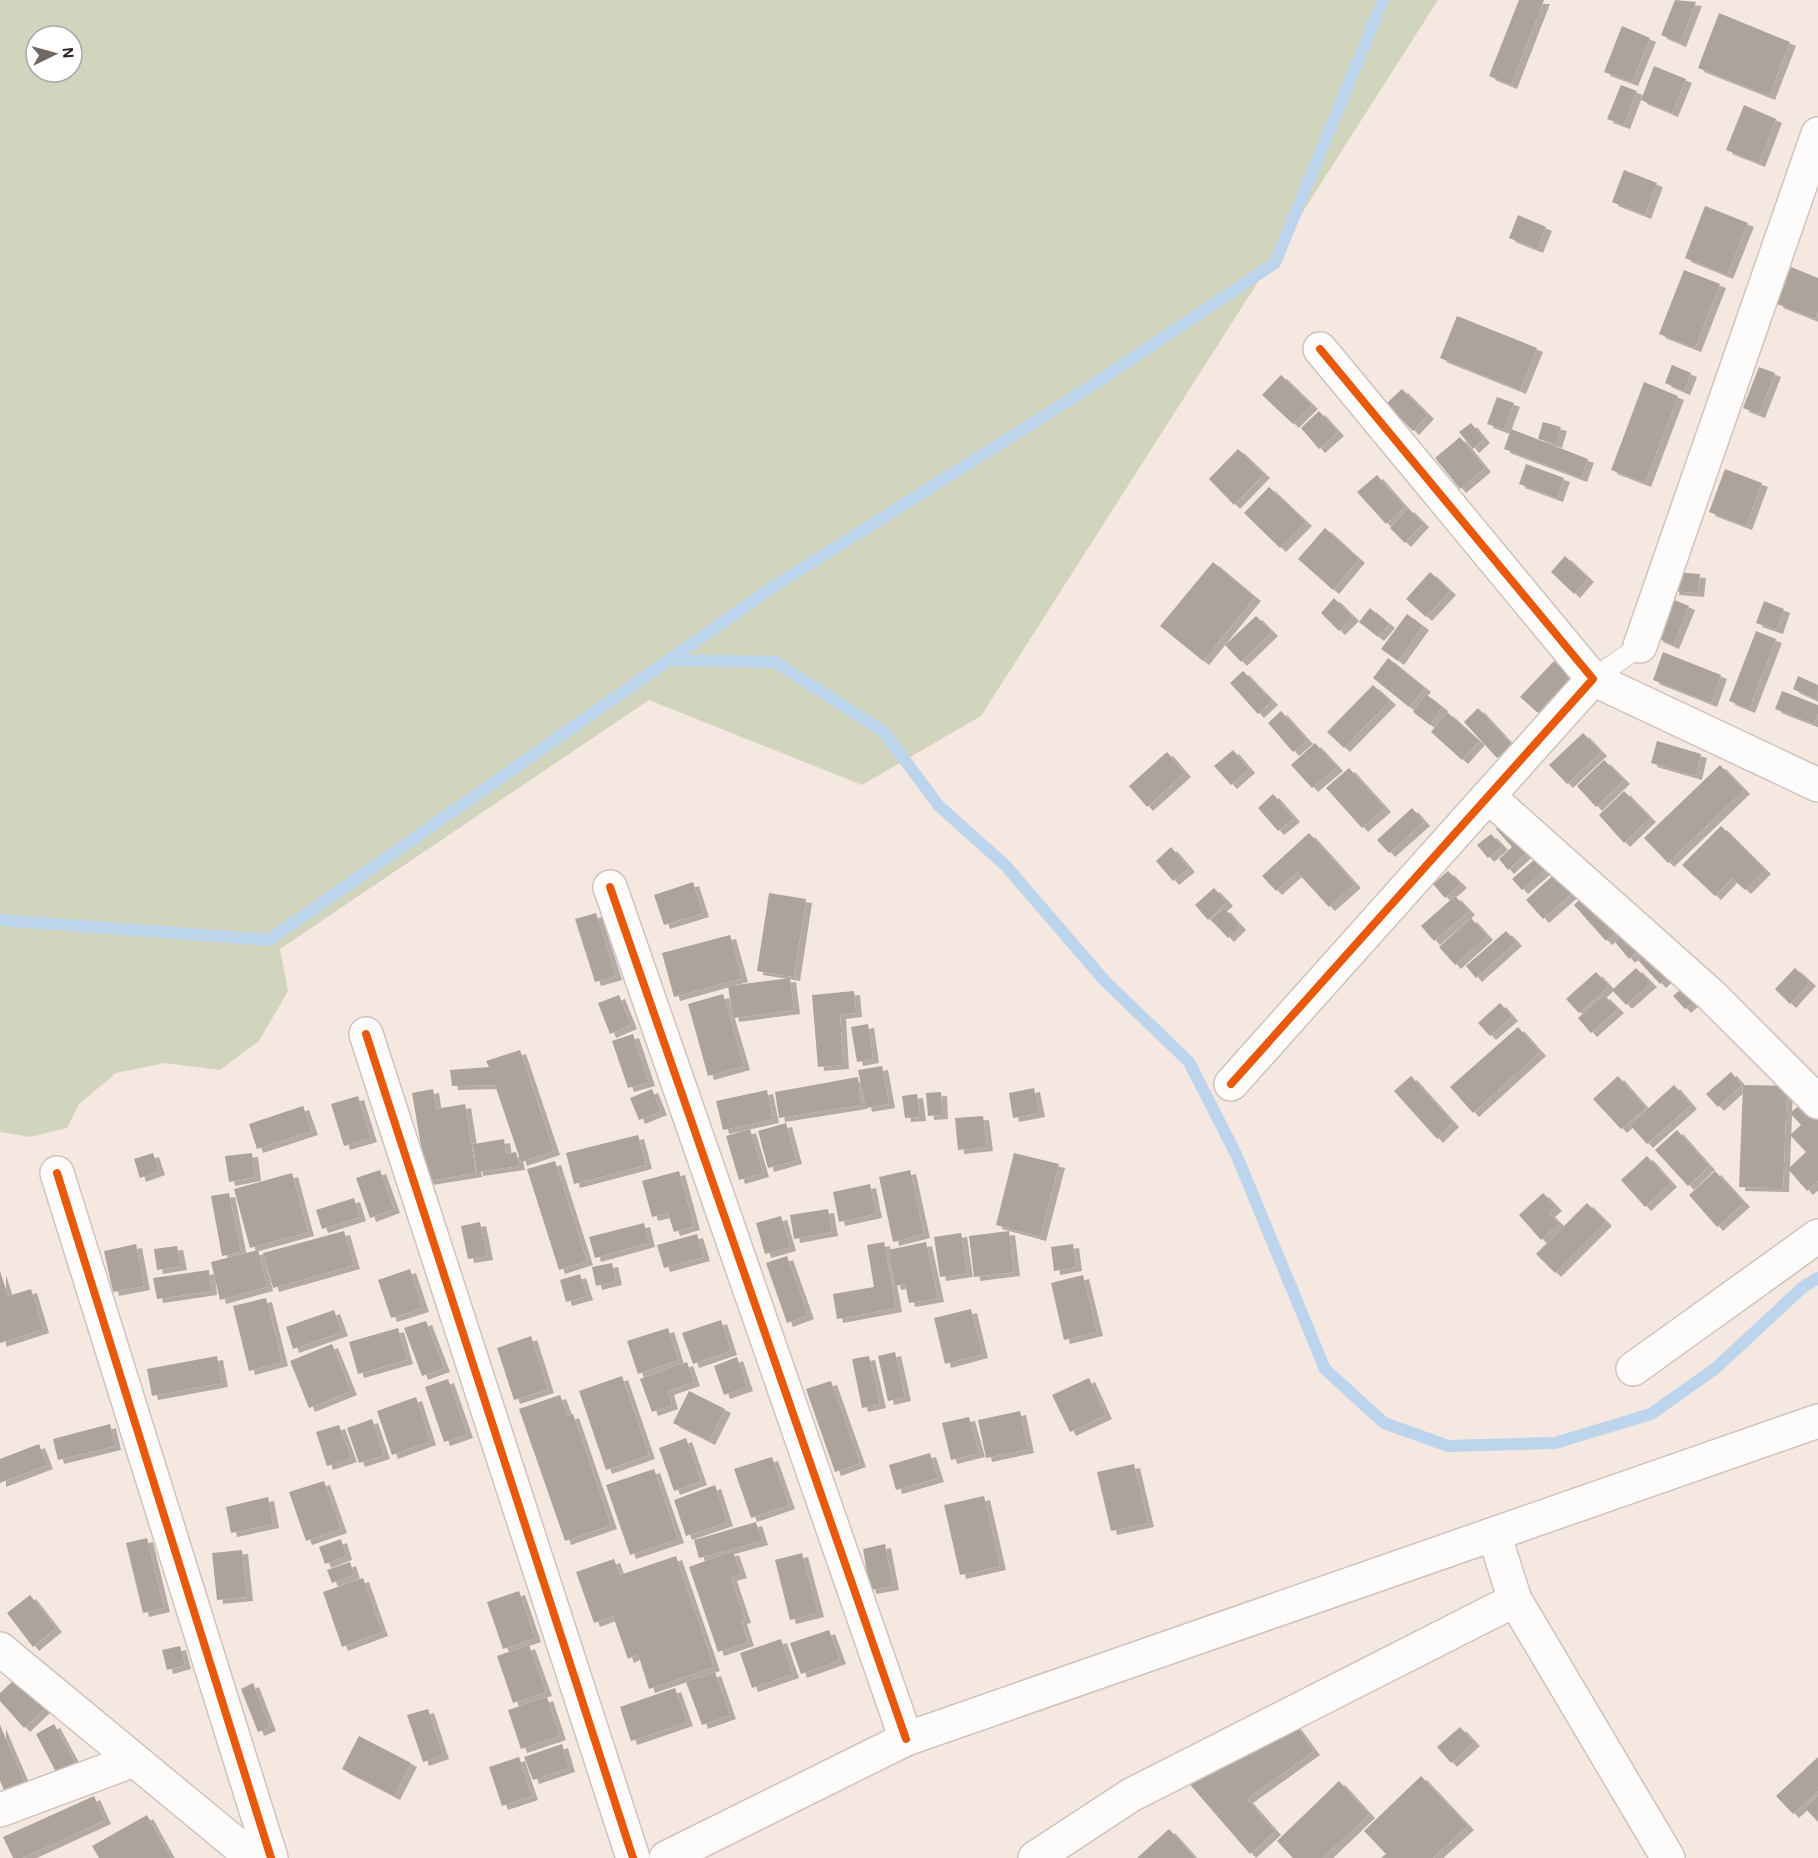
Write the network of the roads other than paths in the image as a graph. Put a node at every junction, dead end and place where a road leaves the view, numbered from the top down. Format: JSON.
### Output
{"nodes":[{"id":1,"x":1818,"y":134,"type":"edge"},
{"id":2,"x":1320,"y":349,"type":"dead end"},
{"id":3,"x":1640,"y":646,"type":"joint"},
{"id":4,"x":1593,"y":679,"type":"junction"},
{"id":5,"x":1818,"y":785,"type":"edge"},
{"id":6,"x":1488,"y":796,"type":"junction"},
{"id":7,"x":610,"y":887,"type":"dead end"},
{"id":8,"x":366,"y":1034,"type":"dead end"},
{"id":9,"x":1231,"y":1084,"type":"dead end"},
{"id":10,"x":1818,"y":1102,"type":"edge"},
{"id":11,"x":57,"y":1173,"type":"dead end"},
{"id":12,"x":1818,"y":1236,"type":"edge"},
{"id":13,"x":1633,"y":1369,"type":"dead end"},
{"id":14,"x":1818,"y":1421,"type":"edge"},
{"id":15,"x":1494,"y":1534,"type":"junction"},
{"id":16,"x":1515,"y":1600,"type":"junction"},
{"id":17,"x":0,"y":1650,"type":"edge"},
{"id":18,"x":906,"y":1739,"type":"junction"},
{"id":19,"x":134,"y":1760,"type":"junction"},
{"id":20,"x":0,"y":1810,"type":"edge"},
{"id":21,"x":253,"y":1858,"type":"edge"},
{"id":22,"x":271,"y":1858,"type":"edge"},
{"id":23,"x":633,"y":1858,"type":"edge"},
{"id":24,"x":666,"y":1858,"type":"edge"},
{"id":25,"x":1035,"y":1858,"type":"edge"},
{"id":26,"x":1668,"y":1858,"type":"edge"}],
"edges":[{"from":1,"to":3,"type":"street"},
{"from":2,"to":4,"type":"street"},
{"from":3,"to":4,"type":"lane"},
{"from":4,"to":5,"type":"street"},
{"from":4,"to":6,"type":"street"},
{"from":6,"to":9,"type":"street"},
{"from":6,"to":10,"type":"street"},
{"from":7,"to":18,"type":"street"},
{"from":8,"to":23,"type":"street"},
{"from":11,"to":22,"type":"street"},
{"from":12,"to":13,"type":"street"},
{"from":14,"to":15,"type":"street"},
{"from":15,"to":16,"type":"street"},
{"from":15,"to":18,"type":"street"},
{"from":16,"to":25,"type":"street"},
{"from":16,"to":26,"type":"street"},
{"from":17,"to":19,"type":"street"},
{"from":18,"to":24,"type":"street"},
{"from":19,"to":20,"type":"street"},
{"from":19,"to":21,"type":"street"}]}
